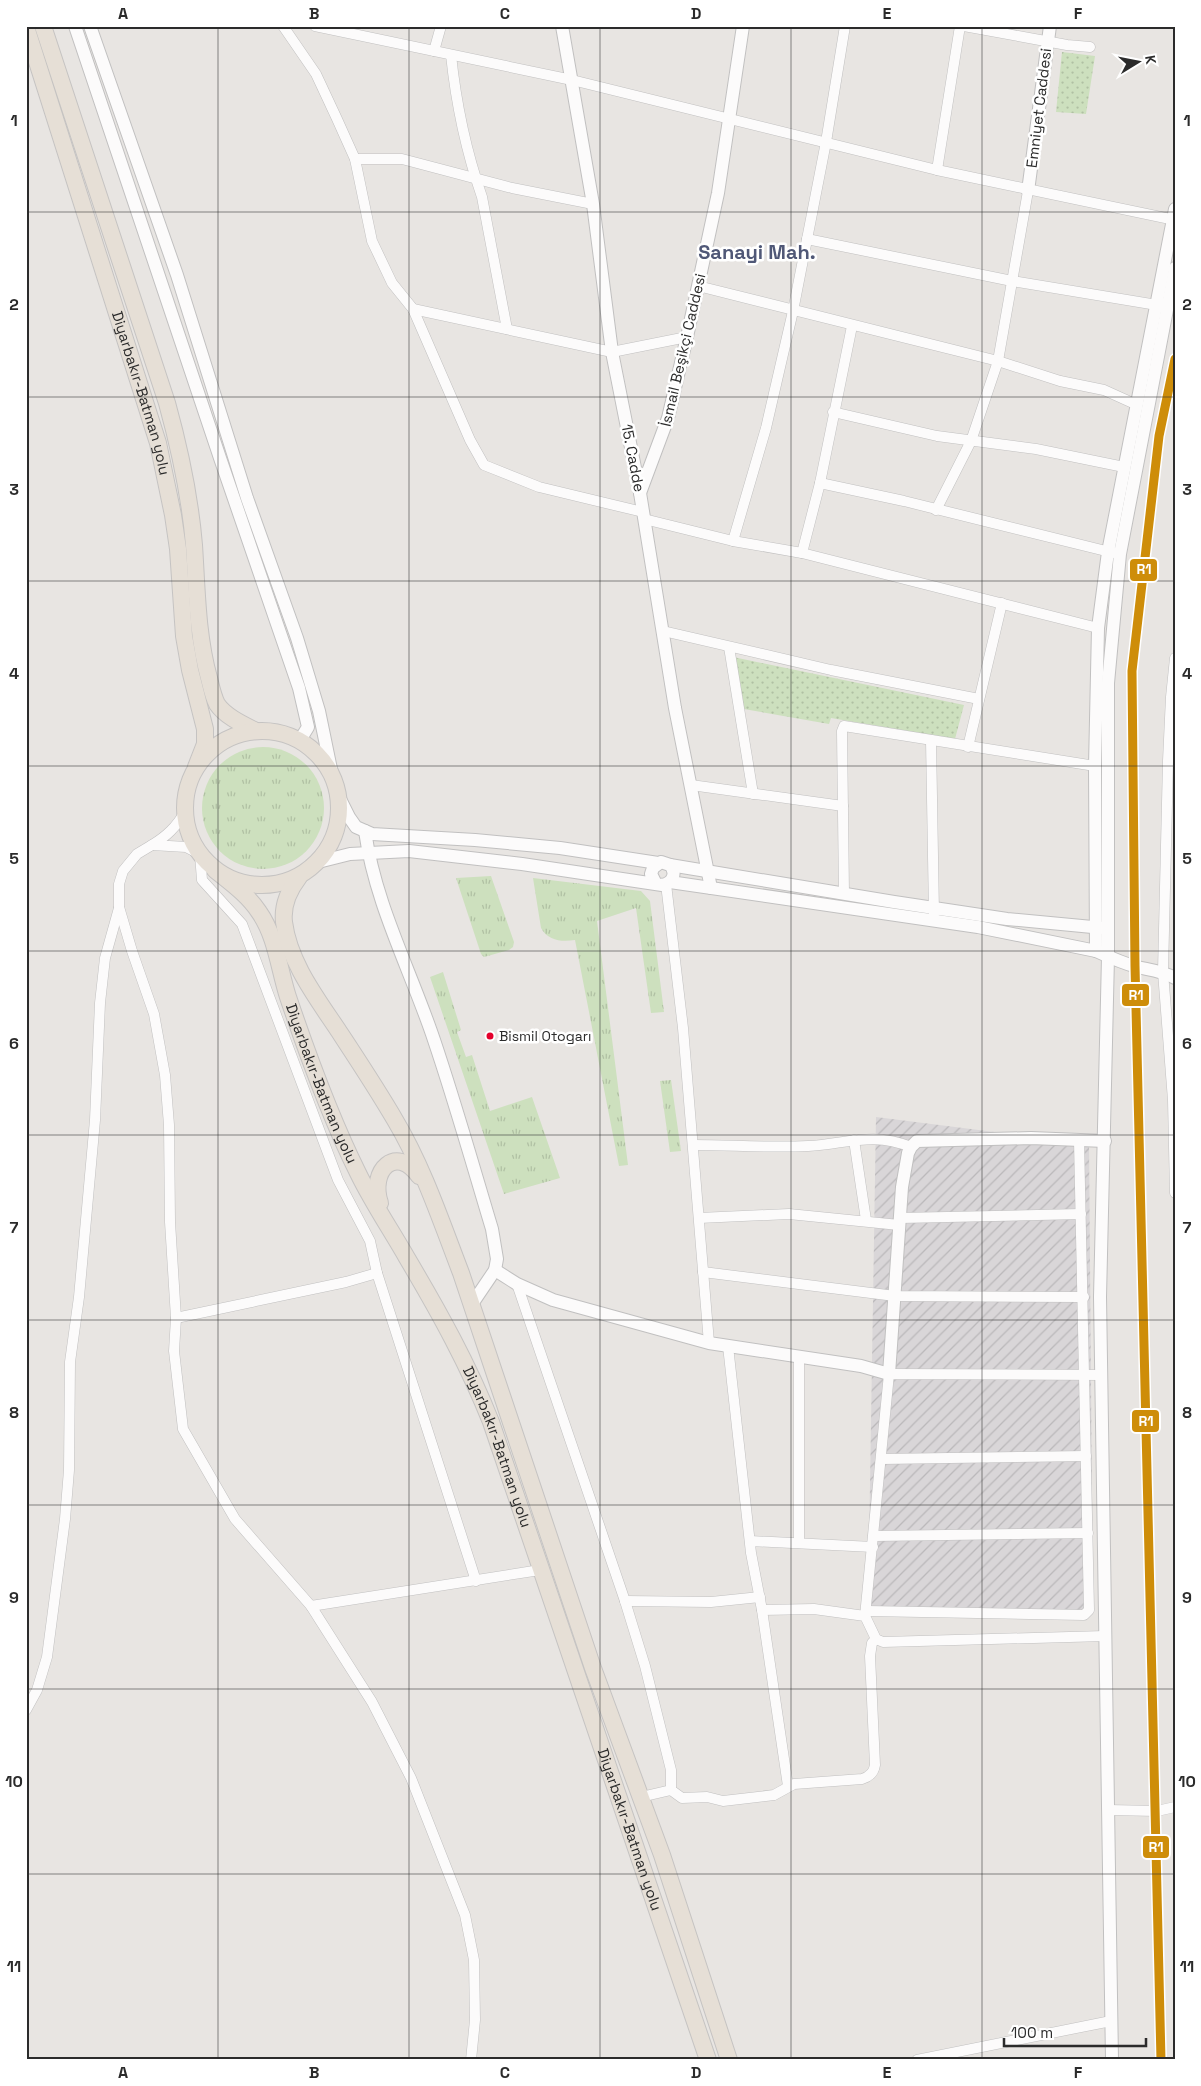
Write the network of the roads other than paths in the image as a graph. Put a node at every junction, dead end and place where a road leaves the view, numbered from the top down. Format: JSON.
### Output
{"nodes":[{"id":1,"x":43,"y":26,"type":"edge"},
{"id":2,"x":76,"y":26,"type":"edge"},
{"id":3,"x":90,"y":26,"type":"edge"},
{"id":4,"x":283,"y":26,"type":"edge"},
{"id":5,"x":315,"y":26,"type":"edge"},
{"id":6,"x":441,"y":26,"type":"edge"},
{"id":7,"x":562,"y":26,"type":"edge"},
{"id":8,"x":743,"y":26,"type":"edge"},
{"id":9,"x":845,"y":26,"type":"edge"},
{"id":10,"x":960,"y":26,"type":"edge"},
{"id":11,"x":964,"y":26,"type":"edge"},
{"id":12,"x":1050,"y":26,"type":"edge"},
{"id":13,"x":26,"y":27,"type":"edge"},
{"id":14,"x":1048,"y":42,"type":"junction"},
{"id":15,"x":1090,"y":47,"type":"dead end"},
{"id":16,"x":434,"y":51,"type":"junction"},
{"id":17,"x":451,"y":55,"type":"junction"},
{"id":18,"x":572,"y":80,"type":"junction"},
{"id":19,"x":729,"y":120,"type":"junction"},
{"id":20,"x":826,"y":142,"type":"junction"},
{"id":21,"x":355,"y":159,"type":"junction"},
{"id":22,"x":937,"y":170,"type":"junction"},
{"id":23,"x":475,"y":178,"type":"junction"},
{"id":24,"x":1028,"y":191,"type":"junction"},
{"id":25,"x":593,"y":204,"type":"junction"},
{"id":26,"x":1174,"y":216,"type":"edge"},
{"id":27,"x":807,"y":239,"type":"junction"},
{"id":28,"x":1175,"y":268,"type":"edge"},
{"id":29,"x":1012,"y":280,"type":"junction"},
{"id":30,"x":698,"y":286,"type":"junction"},
{"id":31,"x":1161,"y":306,"type":"junction"},
{"id":32,"x":413,"y":309,"type":"junction"},
{"id":33,"x":793,"y":311,"type":"junction"},
{"id":34,"x":852,"y":326,"type":"junction"},
{"id":35,"x":507,"y":329,"type":"junction"},
{"id":36,"x":687,"y":337,"type":"junction"},
{"id":37,"x":612,"y":352,"type":"junction"},
{"id":38,"x":998,"y":361,"type":"junction"},
{"id":39,"x":1136,"y":404,"type":"junction"},
{"id":40,"x":834,"y":412,"type":"junction"},
{"id":41,"x":971,"y":441,"type":"junction"},
{"id":42,"x":1124,"y":467,"type":"junction"},
{"id":43,"x":820,"y":483,"type":"junction"},
{"id":44,"x":640,"y":493,"type":"junction"},
{"id":45,"x":936,"y":510,"type":"junction"},
{"id":46,"x":644,"y":516,"type":"junction"},
{"id":47,"x":733,"y":541,"type":"junction"},
{"id":48,"x":1114,"y":553,"type":"junction"},
{"id":49,"x":802,"y":554,"type":"junction"},
{"id":50,"x":1002,"y":603,"type":"junction"},
{"id":51,"x":1098,"y":628,"type":"junction"},
{"id":52,"x":663,"y":631,"type":"junction"},
{"id":53,"x":729,"y":646,"type":"junction"},
{"id":54,"x":1174,"y":664,"type":"edge"},
{"id":55,"x":979,"y":699,"type":"junction"},
{"id":56,"x":254,"y":730,"type":"junction"},
{"id":57,"x":300,"y":740,"type":"junction"},
{"id":58,"x":931,"y":740,"type":"junction"},
{"id":59,"x":968,"y":747,"type":"junction"},
{"id":60,"x":1171,"y":761,"type":"edge"},
{"id":61,"x":1095,"y":766,"type":"junction"},
{"id":62,"x":196,"y":767,"type":"junction"},
{"id":63,"x":332,"y":774,"type":"junction"},
{"id":64,"x":691,"y":785,"type":"junction"},
{"id":65,"x":753,"y":794,"type":"junction"},
{"id":66,"x":339,"y":797,"type":"junction"},
{"id":67,"x":843,"y":806,"type":"junction"},
{"id":68,"x":185,"y":812,"type":"junction"},
{"id":69,"x":365,"y":831,"type":"junction"},
{"id":70,"x":152,"y":846,"type":"junction"},
{"id":71,"x":368,"y":852,"type":"junction"},
{"id":72,"x":200,"y":854,"type":"junction"},
{"id":73,"x":318,"y":862,"type":"junction"},
{"id":74,"x":664,"y":864,"type":"junction"},
{"id":75,"x":1170,"y":869,"type":"edge"},
{"id":76,"x":216,"y":870,"type":"junction"},
{"id":77,"x":708,"y":871,"type":"junction"},
{"id":78,"x":299,"y":877,"type":"junction"},
{"id":79,"x":664,"y":883,"type":"junction"},
{"id":80,"x":711,"y":888,"type":"junction"},
{"id":81,"x":844,"y":894,"type":"junction"},
{"id":82,"x":120,"y":907,"type":"junction"},
{"id":83,"x":934,"y":914,"type":"junction"},
{"id":84,"x":1102,"y":928,"type":"junction"},
{"id":85,"x":1096,"y":950,"type":"junction"},
{"id":86,"x":1108,"y":957,"type":"junction"},
{"id":87,"x":1163,"y":972,"type":"junction"},
{"id":88,"x":1175,"y":978,"type":"edge"},
{"id":89,"x":1174,"y":1100,"type":"edge"},
{"id":90,"x":854,"y":1140,"type":"junction"},
{"id":91,"x":1080,"y":1140,"type":"junction"},
{"id":92,"x":1105,"y":1140,"type":"junction"},
{"id":93,"x":693,"y":1145,"type":"junction"},
{"id":94,"x":910,"y":1147,"type":"junction"},
{"id":95,"x":427,"y":1188,"type":"junction"},
{"id":96,"x":1175,"y":1193,"type":"edge"},
{"id":97,"x":1081,"y":1214,"type":"junction"},
{"id":98,"x":699,"y":1218,"type":"junction"},
{"id":99,"x":866,"y":1220,"type":"junction"},
{"id":100,"x":899,"y":1222,"type":"junction"},
{"id":101,"x":388,"y":1225,"type":"junction"},
{"id":102,"x":495,"y":1270,"type":"junction"},
{"id":103,"x":377,"y":1272,"type":"junction"},
{"id":104,"x":703,"y":1272,"type":"junction"},
{"id":105,"x":517,"y":1284,"type":"junction"},
{"id":106,"x":895,"y":1296,"type":"junction"},
{"id":107,"x":1084,"y":1297,"type":"junction"},
{"id":108,"x":472,"y":1304,"type":"junction"},
{"id":109,"x":176,"y":1318,"type":"junction"},
{"id":110,"x":709,"y":1343,"type":"junction"},
{"id":111,"x":728,"y":1346,"type":"junction"},
{"id":112,"x":800,"y":1356,"type":"junction"},
{"id":113,"x":889,"y":1374,"type":"junction"},
{"id":114,"x":1085,"y":1375,"type":"junction"},
{"id":115,"x":1101,"y":1375,"type":"junction"},
{"id":116,"x":1086,"y":1456,"type":"junction"},
{"id":117,"x":881,"y":1459,"type":"junction"},
{"id":118,"x":1088,"y":1533,"type":"junction"},
{"id":119,"x":874,"y":1536,"type":"junction"},
{"id":120,"x":750,"y":1541,"type":"junction"},
{"id":121,"x":799,"y":1544,"type":"junction"},
{"id":122,"x":873,"y":1547,"type":"junction"},
{"id":123,"x":540,"y":1570,"type":"junction"},
{"id":124,"x":476,"y":1581,"type":"junction"},
{"id":125,"x":760,"y":1597,"type":"junction"},
{"id":126,"x":625,"y":1601,"type":"junction"},
{"id":127,"x":311,"y":1606,"type":"junction"},
{"id":128,"x":762,"y":1610,"type":"junction"},
{"id":129,"x":866,"y":1614,"type":"junction"},
{"id":130,"x":1105,"y":1636,"type":"junction"},
{"id":131,"x":876,"y":1639,"type":"junction"},
{"id":132,"x":26,"y":1710,"type":"edge"},
{"id":133,"x":788,"y":1786,"type":"junction"},
{"id":134,"x":671,"y":1790,"type":"junction"},
{"id":135,"x":640,"y":1797,"type":"junction"},
{"id":136,"x":1175,"y":1807,"type":"edge"},
{"id":137,"x":1108,"y":1810,"type":"junction"},
{"id":138,"x":1112,"y":2021,"type":"junction"},
{"id":139,"x":471,"y":2060,"type":"edge"},
{"id":140,"x":708,"y":2060,"type":"edge"},
{"id":141,"x":729,"y":2060,"type":"edge"},
{"id":142,"x":917,"y":2060,"type":"edge"},
{"id":143,"x":1112,"y":2060,"type":"edge"}],
"edges":[{"from":1,"to":56,"type":"highway","name":"Diyarbakır-Batman yolu"},
{"from":2,"to":57,"type":"street"},
{"from":3,"to":63,"type":"street"},
{"from":4,"to":21,"type":"street"},
{"from":5,"to":16,"type":"street"},
{"from":6,"to":16,"type":"street"},
{"from":7,"to":18,"type":"street","name":"15. Cadde"},
{"from":8,"to":19,"type":"street","name":"İsmail Beşikçi Caddesi"},
{"from":9,"to":20,"type":"street"},
{"from":10,"to":22,"type":"street"},
{"from":11,"to":14,"type":"street"},
{"from":12,"to":14,"type":"street","name":"Emniyet Caddesi"},
{"from":13,"to":62,"type":"highway","name":"Diyarbakır-Batman yolu"},
{"from":14,"to":15,"type":"street"},
{"from":14,"to":24,"type":"street","name":"Emniyet Caddesi"},
{"from":16,"to":17,"type":"street"},
{"from":17,"to":18,"type":"street"},
{"from":17,"to":23,"type":"street"},
{"from":18,"to":19,"type":"street"},
{"from":18,"to":25,"type":"street","name":"15. Cadde"},
{"from":19,"to":20,"type":"street"},
{"from":19,"to":30,"type":"street","name":"İsmail Beşikçi Caddesi"},
{"from":20,"to":22,"type":"street"},
{"from":20,"to":27,"type":"street"},
{"from":21,"to":23,"type":"street"},
{"from":21,"to":32,"type":"street"},
{"from":22,"to":24,"type":"street"},
{"from":23,"to":25,"type":"street"},
{"from":23,"to":35,"type":"street"},
{"from":24,"to":26,"type":"street"},
{"from":24,"to":29,"type":"street"},
{"from":25,"to":37,"type":"street","name":"15. Cadde"},
{"from":26,"to":31,"type":"street"},
{"from":27,"to":29,"type":"street"},
{"from":27,"to":33,"type":"street"},
{"from":28,"to":31,"type":"street"},
{"from":29,"to":31,"type":"street"},
{"from":29,"to":38,"type":"street"},
{"from":30,"to":33,"type":"street"},
{"from":30,"to":36,"type":"street","name":"İsmail Beşikçi Caddesi"},
{"from":31,"to":39,"type":"street"},
{"from":31,"to":48,"type":"street"},
{"from":32,"to":35,"type":"street"},
{"from":32,"to":46,"type":"street"},
{"from":33,"to":34,"type":"street"},
{"from":33,"to":47,"type":"street"},
{"from":34,"to":38,"type":"street"},
{"from":34,"to":40,"type":"street"},
{"from":35,"to":37,"type":"street"},
{"from":36,"to":37,"type":"street"},
{"from":36,"to":44,"type":"street","name":"İsmail Beşikçi Caddesi"},
{"from":37,"to":44,"type":"street","name":"15. Cadde"},
{"from":38,"to":39,"type":"street"},
{"from":38,"to":41,"type":"street"},
{"from":39,"to":42,"type":"street"},
{"from":40,"to":41,"type":"street"},
{"from":40,"to":43,"type":"street"},
{"from":41,"to":42,"type":"street"},
{"from":41,"to":45,"type":"street"},
{"from":42,"to":48,"type":"street"},
{"from":43,"to":45,"type":"street"},
{"from":43,"to":49,"type":"street"},
{"from":44,"to":46,"type":"street","name":"15. Cadde"},
{"from":45,"to":48,"type":"street"},
{"from":46,"to":47,"type":"street"},
{"from":46,"to":52,"type":"street","name":"15. Cadde"},
{"from":47,"to":49,"type":"street"},
{"from":48,"to":51,"type":"street"},
{"from":48,"to":84,"type":"street"},
{"from":49,"to":50,"type":"street"},
{"from":50,"to":51,"type":"street"},
{"from":50,"to":55,"type":"street"},
{"from":51,"to":61,"type":"street"},
{"from":52,"to":53,"type":"street"},
{"from":52,"to":64,"type":"street","name":"15. Cadde"},
{"from":53,"to":55,"type":"street"},
{"from":53,"to":65,"type":"street"},
{"from":54,"to":60,"type":"street"},
{"from":55,"to":59,"type":"street"},
{"from":56,"to":57,"type":"highway"},
{"from":56,"to":62,"type":"highway"},
{"from":57,"to":63,"type":"highway"},
{"from":58,"to":59,"type":"street"},
{"from":58,"to":67,"type":"street"},
{"from":58,"to":83,"type":"street"},
{"from":59,"to":61,"type":"street"},
{"from":60,"to":75,"type":"street"},
{"from":61,"to":84,"type":"street"},
{"from":62,"to":68,"type":"highway"},
{"from":63,"to":66,"type":"highway"},
{"from":64,"to":65,"type":"street"},
{"from":64,"to":77,"type":"street","name":"15. Cadde"},
{"from":65,"to":67,"type":"street"},
{"from":66,"to":69,"type":"street"},
{"from":66,"to":73,"type":"highway"},
{"from":67,"to":81,"type":"street"},
{"from":68,"to":70,"type":"street"},
{"from":68,"to":72,"type":"highway"},
{"from":69,"to":71,"type":"street"},
{"from":69,"to":74,"type":"street"},
{"from":70,"to":72,"type":"street"},
{"from":70,"to":82,"type":"street"},
{"from":71,"to":73,"type":"street"},
{"from":71,"to":79,"type":"street"},
{"from":71,"to":102,"type":"street"},
{"from":72,"to":76,"type":"highway"},
{"from":72,"to":103,"type":"street"},
{"from":73,"to":78,"type":"highway"},
{"from":74,"to":77,"type":"street"},
{"from":74,"to":79,"type":"street"},
{"from":74,"to":79,"type":"street"},
{"from":75,"to":87,"type":"street"},
{"from":76,"to":78,"type":"highway"},
{"from":76,"to":101,"type":"highway","name":"Diyarbakır-Batman yolu"},
{"from":77,"to":80,"type":"street","name":"15. Cadde"},
{"from":77,"to":81,"type":"street"},
{"from":78,"to":95,"type":"highway","name":"Diyarbakır-Batman yolu"},
{"from":79,"to":80,"type":"street"},
{"from":79,"to":93,"type":"street"},
{"from":80,"to":83,"type":"street"},
{"from":81,"to":83,"type":"street"},
{"from":82,"to":109,"type":"street"},
{"from":82,"to":132,"type":"street"},
{"from":83,"to":84,"type":"street"},
{"from":83,"to":85,"type":"street"},
{"from":84,"to":85,"type":"street"},
{"from":84,"to":86,"type":"street"},
{"from":85,"to":86,"type":"street"},
{"from":86,"to":87,"type":"street"},
{"from":86,"to":92,"type":"street"},
{"from":87,"to":88,"type":"street"},
{"from":87,"to":89,"type":"street"},
{"from":89,"to":96,"type":"street"},
{"from":90,"to":93,"type":"street"},
{"from":90,"to":94,"type":"street"},
{"from":90,"to":99,"type":"street"},
{"from":91,"to":92,"type":"street"},
{"from":91,"to":94,"type":"street"},
{"from":91,"to":97,"type":"street"},
{"from":92,"to":115,"type":"street"},
{"from":93,"to":98,"type":"street"},
{"from":94,"to":100,"type":"street"},
{"from":95,"to":101,"type":"highway"},
{"from":95,"to":108,"type":"highway","name":"Diyarbakır-Batman yolu"},
{"from":97,"to":100,"type":"street"},
{"from":97,"to":107,"type":"street"},
{"from":98,"to":99,"type":"street"},
{"from":98,"to":104,"type":"street"},
{"from":99,"to":100,"type":"street"},
{"from":100,"to":106,"type":"street"},
{"from":101,"to":123,"type":"highway","name":"Diyarbakır-Batman yolu"},
{"from":102,"to":105,"type":"street"},
{"from":102,"to":108,"type":"street"},
{"from":103,"to":109,"type":"street"},
{"from":103,"to":124,"type":"street"},
{"from":104,"to":106,"type":"street"},
{"from":104,"to":110,"type":"street"},
{"from":105,"to":110,"type":"street"},
{"from":105,"to":126,"type":"street"},
{"from":106,"to":107,"type":"street"},
{"from":106,"to":113,"type":"street"},
{"from":107,"to":114,"type":"street"},
{"from":108,"to":135,"type":"highway","name":"Diyarbakır-Batman yolu"},
{"from":109,"to":127,"type":"street"},
{"from":110,"to":111,"type":"street"},
{"from":111,"to":112,"type":"street"},
{"from":111,"to":120,"type":"street"},
{"from":112,"to":113,"type":"street"},
{"from":112,"to":121,"type":"street"},
{"from":113,"to":114,"type":"street"},
{"from":113,"to":117,"type":"street"},
{"from":114,"to":115,"type":"street"},
{"from":114,"to":116,"type":"street"},
{"from":115,"to":130,"type":"street"},
{"from":116,"to":117,"type":"street"},
{"from":116,"to":118,"type":"street"},
{"from":117,"to":119,"type":"street"},
{"from":118,"to":119,"type":"street"},
{"from":118,"to":129,"type":"street"},
{"from":119,"to":122,"type":"street"},
{"from":120,"to":121,"type":"street"},
{"from":120,"to":125,"type":"street"},
{"from":121,"to":122,"type":"street"},
{"from":122,"to":129,"type":"street"},
{"from":123,"to":124,"type":"street"},
{"from":123,"to":140,"type":"highway","name":"Diyarbakır-Batman yolu"},
{"from":124,"to":127,"type":"street"},
{"from":125,"to":126,"type":"street"},
{"from":125,"to":128,"type":"street"},
{"from":126,"to":134,"type":"street"},
{"from":127,"to":139,"type":"street"},
{"from":128,"to":129,"type":"street"},
{"from":128,"to":133,"type":"street"},
{"from":129,"to":131,"type":"street"},
{"from":130,"to":131,"type":"street"},
{"from":130,"to":137,"type":"street"},
{"from":131,"to":133,"type":"street"},
{"from":133,"to":134,"type":"street"},
{"from":134,"to":135,"type":"street"},
{"from":135,"to":141,"type":"highway","name":"Diyarbakır-Batman yolu"},
{"from":136,"to":137,"type":"street"},
{"from":137,"to":138,"type":"street"},
{"from":138,"to":142,"type":"street"},
{"from":138,"to":143,"type":"street"}]}
